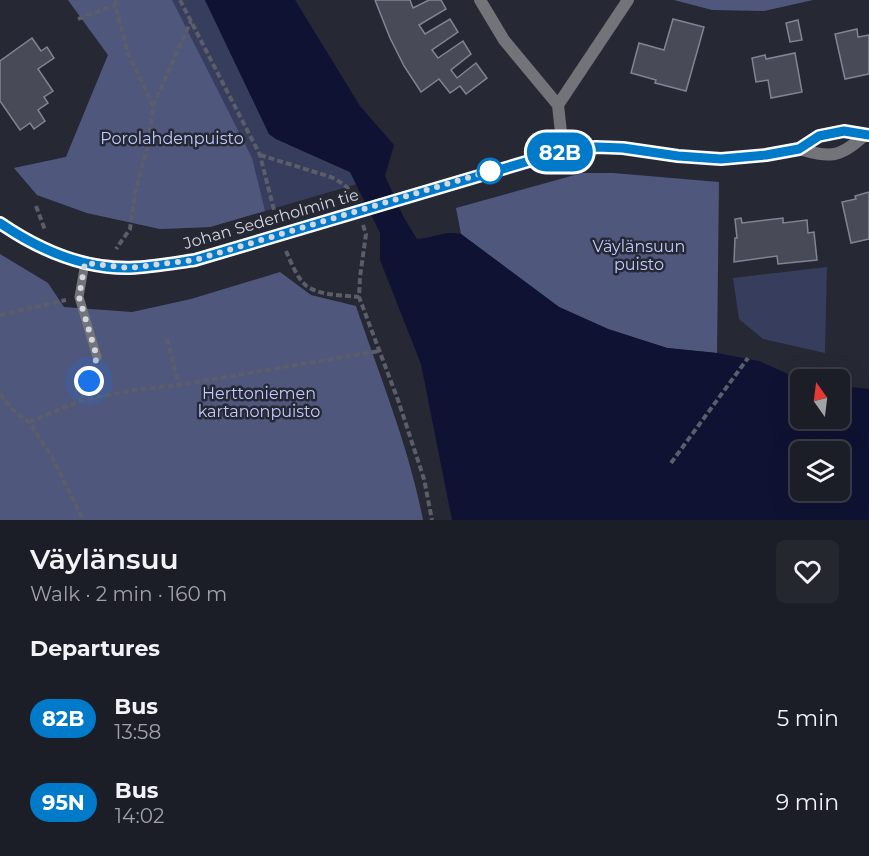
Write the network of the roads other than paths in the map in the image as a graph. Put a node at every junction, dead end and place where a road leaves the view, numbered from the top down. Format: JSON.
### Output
{"nodes":[{"id":1,"x":480,"y":0,"type":"edge"},
{"id":2,"x":628,"y":0,"type":"edge"},
{"id":3,"x":558,"y":105,"type":"junction"},
{"id":4,"x":867,"y":135,"type":"edge"},
{"id":5,"x":799,"y":149,"type":"junction"},
{"id":6,"x":563,"y":151,"type":"junction"},
{"id":7,"x":0,"y":224,"type":"edge"},
{"id":8,"x":85,"y":263,"type":"junction"},
{"id":9,"x":97,"y":357,"type":"road end"}],
"edges":[{"from":1,"to":3,"type":"street"},
{"from":2,"to":3,"type":"street"},
{"from":3,"to":6,"type":"street"},
{"from":4,"to":5,"type":"street"},
{"from":4,"to":5,"type":"street"},
{"from":5,"to":6,"type":"street","name":"Johan Sederholmin tie"},
{"from":6,"to":8,"type":"street","name":"Johan Sederholmin tie","bridge":true},
{"from":7,"to":8,"type":"street","name":"Johan Sederholmin tie"},
{"from":8,"to":9,"type":"lane"}]}
